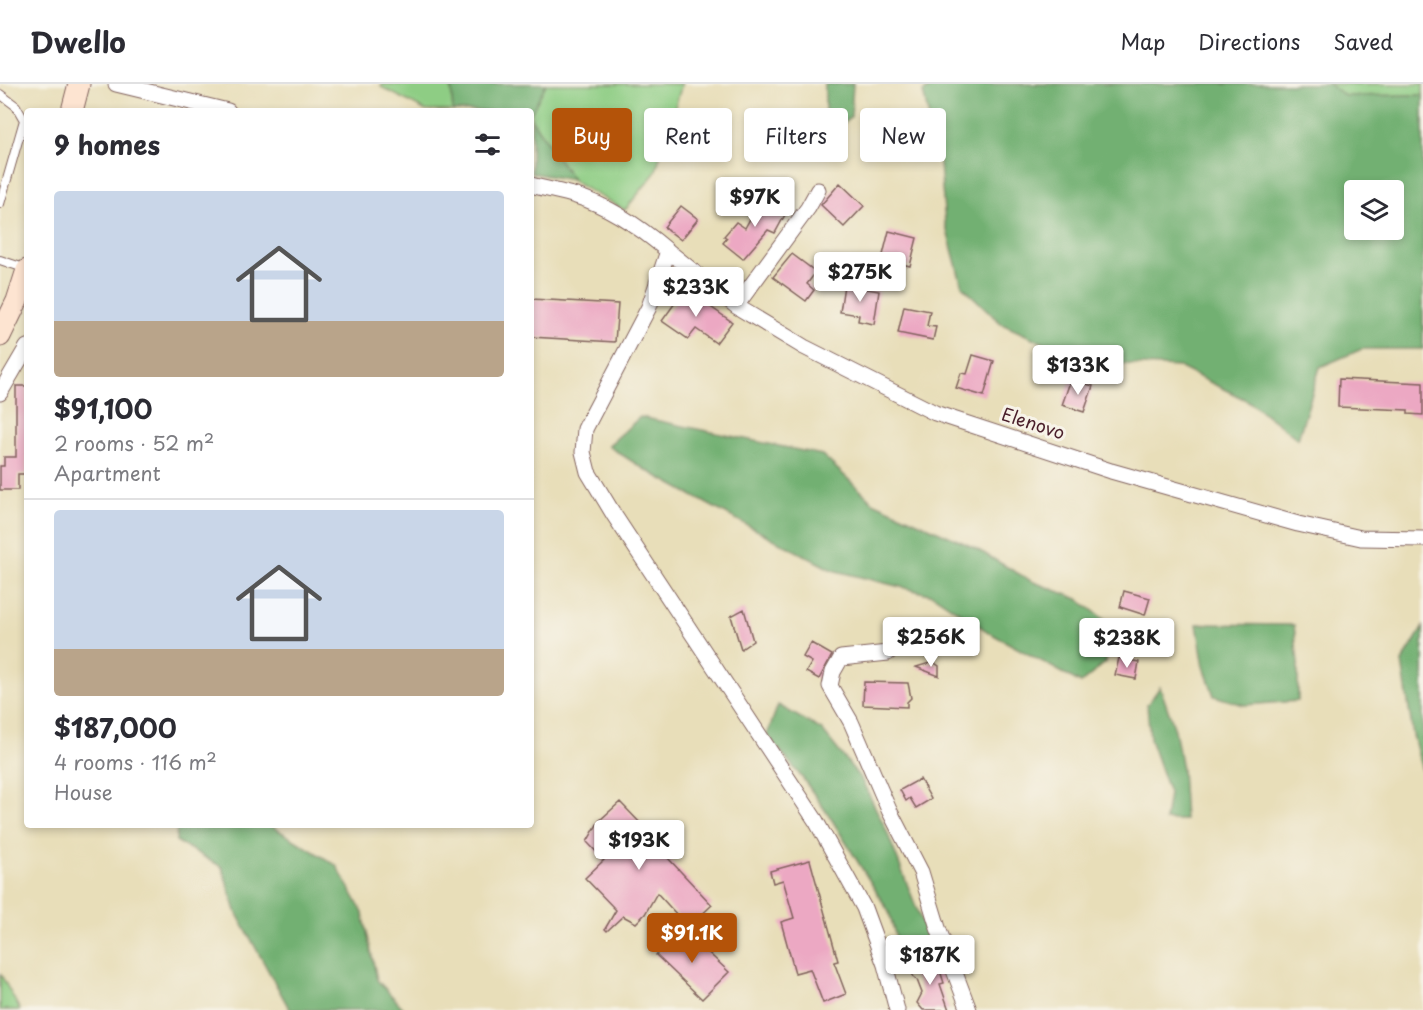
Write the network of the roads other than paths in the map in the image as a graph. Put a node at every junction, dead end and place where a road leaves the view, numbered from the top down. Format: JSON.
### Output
{"nodes":[{"id":1,"x":79,"y":84,"type":"edge"},
{"id":2,"x":116,"y":84,"type":"edge"},
{"id":3,"x":0,"y":94,"type":"edge"},
{"id":4,"x":73,"y":108,"type":"edge"},
{"id":5,"x":216,"y":108,"type":"edge"},
{"id":6,"x":24,"y":136,"type":"edge"},
{"id":7,"x":534,"y":186,"type":"edge"},
{"id":8,"x":818,"y":190,"type":"dead end"},
{"id":9,"x":0,"y":204,"type":"edge"},
{"id":10,"x":668,"y":251,"type":"junction"},
{"id":11,"x":0,"y":260,"type":"edge"},
{"id":12,"x":24,"y":269,"type":"edge"},
{"id":13,"x":24,"y":279,"type":"edge"},
{"id":14,"x":736,"y":306,"type":"junction"},
{"id":15,"x":0,"y":336,"type":"edge"},
{"id":16,"x":24,"y":352,"type":"edge"},
{"id":17,"x":0,"y":393,"type":"edge"},
{"id":18,"x":1423,"y":539,"type":"edge"},
{"id":19,"x":888,"y":653,"type":"dead end"},
{"id":20,"x":897,"y":1010,"type":"edge"},
{"id":21,"x":969,"y":1010,"type":"edge"}],
"edges":[{"from":1,"to":4,"type":"street"},
{"from":2,"to":5,"type":"street"},
{"from":3,"to":6,"type":"lane"},
{"from":6,"to":9,"type":"lane"},
{"from":7,"to":10,"type":"street","name":"Elenovo"},
{"from":8,"to":14,"type":"street"},
{"from":10,"to":14,"type":"street","name":"Elenovo"},
{"from":10,"to":20,"type":"street"},
{"from":11,"to":12,"type":"lane"},
{"from":13,"to":15,"type":"street"},
{"from":14,"to":18,"type":"street","name":"Elenovo"},
{"from":16,"to":17,"type":"street"},
{"from":19,"to":21,"type":"street"}]}
